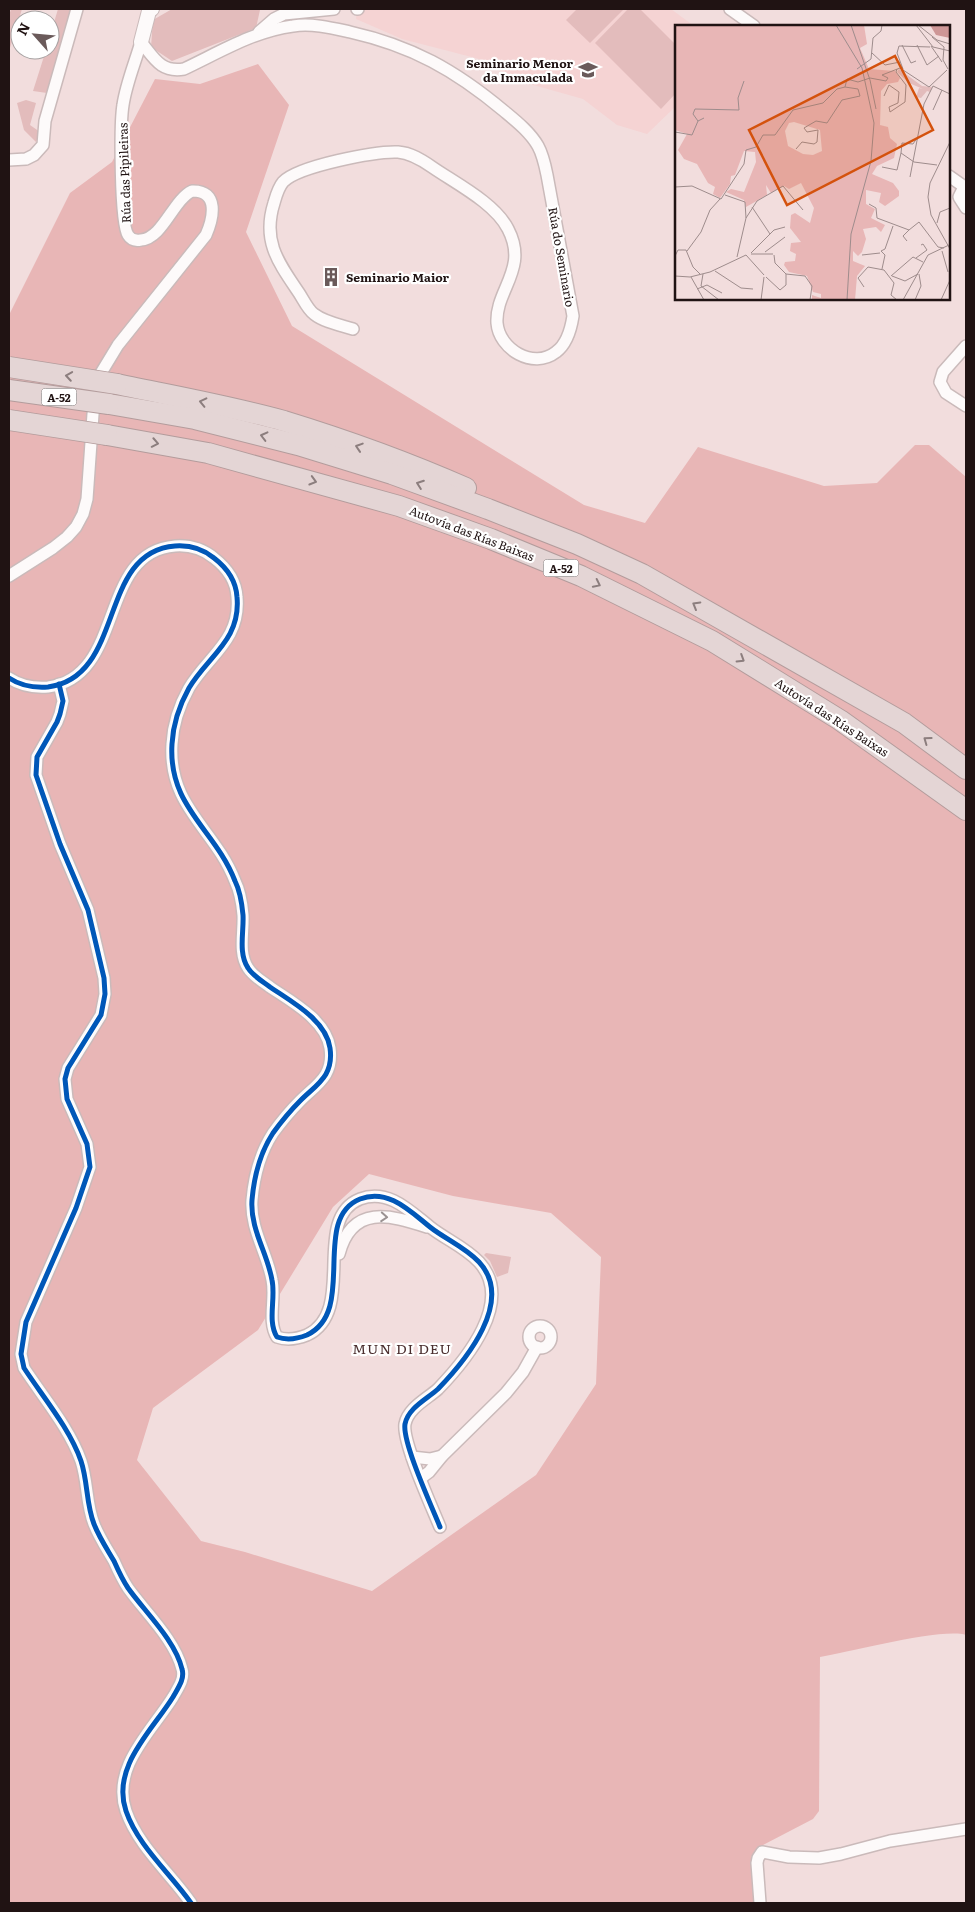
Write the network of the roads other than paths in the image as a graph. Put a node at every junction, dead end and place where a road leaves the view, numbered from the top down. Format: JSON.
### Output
{"nodes":[{"id":1,"x":77,"y":9,"type":"edge"},
{"id":2,"x":334,"y":9,"type":"edge"},
{"id":3,"x":730,"y":9,"type":"edge"},
{"id":4,"x":150,"y":10,"type":"edge"},
{"id":5,"x":753,"y":25,"type":"edge"},
{"id":6,"x":257,"y":33,"type":"junction"},
{"id":7,"x":141,"y":42,"type":"junction"},
{"id":8,"x":9,"y":160,"type":"edge"},
{"id":9,"x":950,"y":177,"type":"edge"},
{"id":10,"x":965,"y":187,"type":"edge"},
{"id":11,"x":966,"y":208,"type":"edge"},
{"id":12,"x":353,"y":328,"type":"dead end"},
{"id":13,"x":966,"y":346,"type":"edge"},
{"id":14,"x":9,"y":367,"type":"edge"},
{"id":15,"x":9,"y":390,"type":"edge"},
{"id":16,"x":966,"y":406,"type":"edge"},
{"id":17,"x":9,"y":420,"type":"edge"},
{"id":18,"x":642,"y":574,"type":"junction"},
{"id":19,"x":9,"y":576,"type":"edge"},
{"id":20,"x":9,"y":678,"type":"edge"},
{"id":21,"x":59,"y":684,"type":"junction"},
{"id":22,"x":966,"y":769,"type":"edge"},
{"id":23,"x":966,"y":810,"type":"edge"},
{"id":24,"x":358,"y":1200,"type":"junction"},
{"id":25,"x":366,"y":1218,"type":"junction"},
{"id":26,"x":431,"y":1228,"type":"junction"},
{"id":27,"x":334,"y":1272,"type":"junction"},
{"id":28,"x":537,"y":1347,"type":"dead end"},
{"id":29,"x":442,"y":1456,"type":"junction"},
{"id":30,"x":412,"y":1457,"type":"junction"},
{"id":31,"x":421,"y":1478,"type":"junction"},
{"id":32,"x":440,"y":1527,"type":"dead end"},
{"id":33,"x":966,"y":1829,"type":"edge"},
{"id":34,"x":191,"y":1903,"type":"edge"},
{"id":35,"x":760,"y":1903,"type":"edge"}],
"edges":[{"from":1,"to":8,"type":"street"},
{"from":2,"to":6,"type":"street"},
{"from":3,"to":5,"type":"street"},
{"from":4,"to":7,"type":"street"},
{"from":6,"to":7,"type":"street","name":"Rúa do Seminario"},
{"from":6,"to":12,"type":"street","name":"Rúa do Seminario"},
{"from":7,"to":19,"type":"street","name":"Rúa das Pipileiras"},
{"from":9,"to":10,"type":"street"},
{"from":10,"to":11,"type":"street"},
{"from":13,"to":16,"type":"street"},
{"from":18,"to":14,"type":"highway","one_way":true,"bridge":true},
{"from":18,"to":15,"type":"highway","number":"A-52","one_way":true,"bridge":true},
{"from":17,"to":23,"type":"highway","name":"Autovía das Rías Baixas","number":"A-52","one_way":true,"bridge":true},
{"from":22,"to":18,"type":"highway","number":"A-52","one_way":true},
{"from":20,"to":21,"type":"street"},
{"from":21,"to":27,"type":"street"},
{"from":21,"to":34,"type":"street"},
{"from":24,"to":25,"type":"street"},
{"from":24,"to":26,"type":"street"},
{"from":24,"to":27,"type":"street"},
{"from":25,"to":26,"type":"street","one_way":true},
{"from":25,"to":27,"type":"street"},
{"from":26,"to":30,"type":"street"},
{"from":28,"to":29,"type":"street"},
{"from":29,"to":30,"type":"street"},
{"from":29,"to":31,"type":"street"},
{"from":30,"to":31,"type":"street"},
{"from":31,"to":32,"type":"street"},
{"from":33,"to":35,"type":"street"}]}
